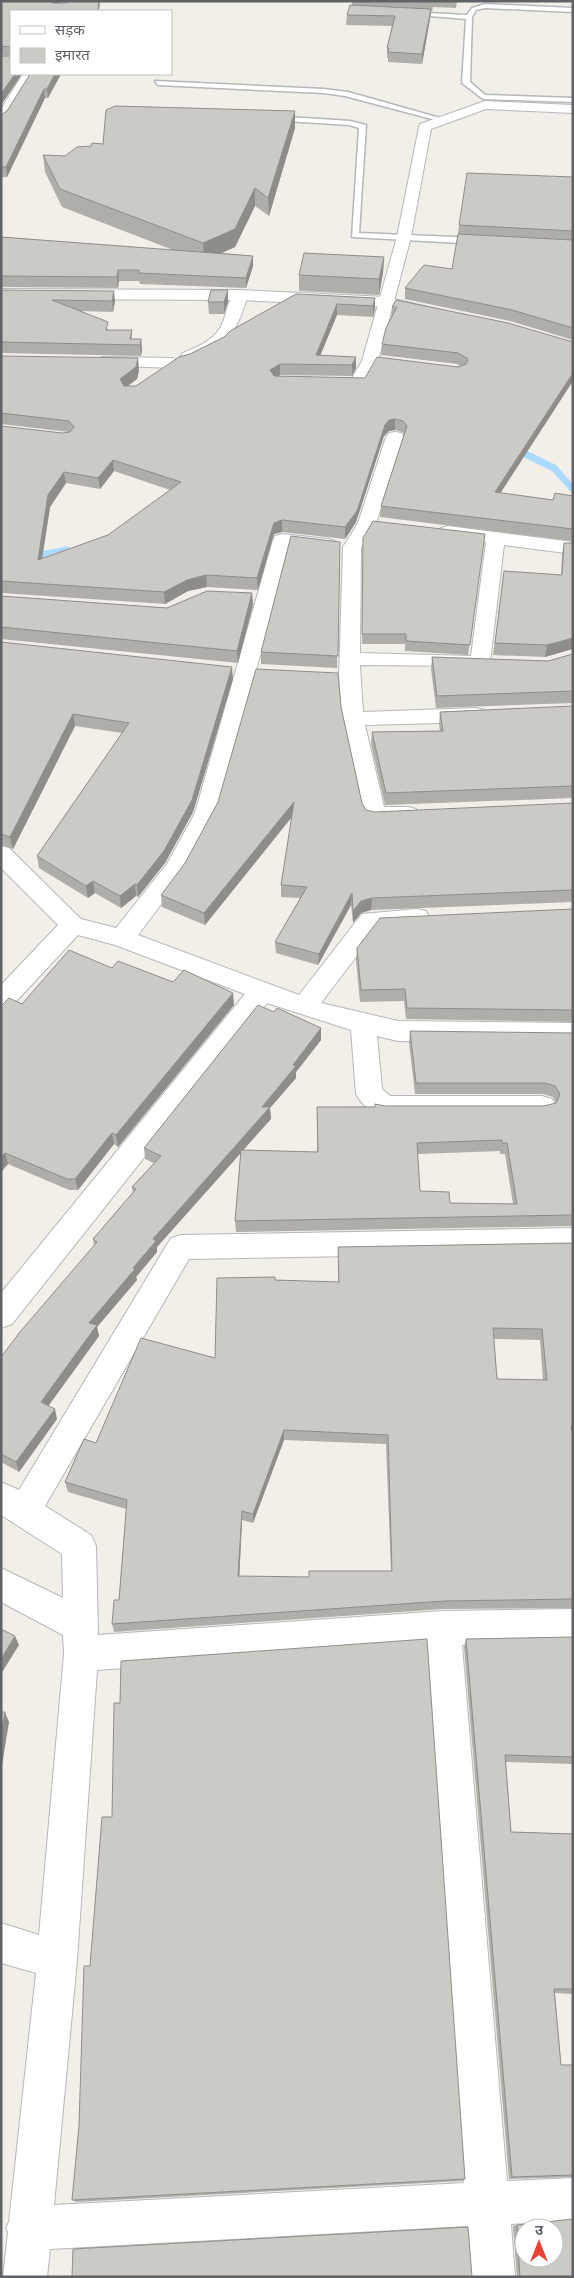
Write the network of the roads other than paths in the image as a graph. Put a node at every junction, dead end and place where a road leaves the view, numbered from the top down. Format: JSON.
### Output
{"nodes":[{"id":1,"x":573,"y":10,"type":"edge"},
{"id":2,"x":402,"y":14,"type":"edge"},
{"id":3,"x":469,"y":16,"type":"junction"},
{"id":4,"x":27,"y":77,"type":"edge"},
{"id":5,"x":9,"y":80,"type":"edge"},
{"id":6,"x":158,"y":83,"type":"dead end"},
{"id":7,"x":573,"y":100,"type":"edge"},
{"id":8,"x":484,"y":101,"type":"junction"},
{"id":9,"x":573,"y":109,"type":"edge"},
{"id":10,"x":261,"y":118,"type":"edge"},
{"id":11,"x":1,"y":120,"type":"edge"},
{"id":12,"x":443,"y":120,"type":"junction"},
{"id":13,"x":404,"y":238,"type":"junction"},
{"id":14,"x":484,"y":242,"type":"edge"},
{"id":15,"x":1,"y":294,"type":"edge"},
{"id":16,"x":240,"y":295,"type":"junction"},
{"id":17,"x":386,"y":302,"type":"junction"},
{"id":18,"x":444,"y":314,"type":"edge"},
{"id":19,"x":370,"y":361,"type":"junction"},
{"id":20,"x":87,"y":362,"type":"edge"},
{"id":21,"x":173,"y":363,"type":"junction"},
{"id":22,"x":389,"y":363,"type":"edge"},
{"id":23,"x":148,"y":380,"type":"edge"},
{"id":24,"x":310,"y":382,"type":"edge"},
{"id":25,"x":395,"y":437,"type":"dead end"},
{"id":26,"x":426,"y":530,"type":"edge"},
{"id":27,"x":496,"y":537,"type":"junction"},
{"id":28,"x":352,"y":547,"type":"junction"},
{"id":29,"x":573,"y":548,"type":"edge"},
{"id":30,"x":247,"y":597,"type":"edge"},
{"id":31,"x":267,"y":598,"type":"junction"},
{"id":32,"x":343,"y":670,"type":"junction"},
{"id":33,"x":496,"y":714,"type":"edge"},
{"id":34,"x":353,"y":719,"type":"junction"},
{"id":35,"x":424,"y":813,"type":"edge"},
{"id":36,"x":1,"y":854,"type":"edge"},
{"id":37,"x":441,"y":916,"type":"edge"},
{"id":38,"x":73,"y":925,"type":"junction"},
{"id":39,"x":122,"y":938,"type":"junction"},
{"id":40,"x":261,"y":992,"type":"junction"},
{"id":41,"x":1,"y":1001,"type":"edge"},
{"id":42,"x":304,"y":1007,"type":"junction"},
{"id":43,"x":363,"y":1024,"type":"junction"},
{"id":44,"x":573,"y":1033,"type":"edge"},
{"id":45,"x":542,"y":1106,"type":"edge"},
{"id":46,"x":573,"y":1240,"type":"edge"},
{"id":47,"x":1,"y":1314,"type":"edge"},
{"id":48,"x":12,"y":1505,"type":"edge"},
{"id":49,"x":1,"y":1584,"type":"edge"},
{"id":50,"x":573,"y":1626,"type":"edge"},
{"id":51,"x":443,"y":1628,"type":"junction"},
{"id":52,"x":81,"y":1640,"type":"junction"},
{"id":53,"x":1,"y":1943,"type":"edge"},
{"id":54,"x":57,"y":1960,"type":"junction"},
{"id":55,"x":573,"y":2200,"type":"edge"},
{"id":56,"x":486,"y":2203,"type":"junction"},
{"id":57,"x":28,"y":2228,"type":"junction"},
{"id":58,"x":24,"y":2277,"type":"edge"},
{"id":59,"x":493,"y":2277,"type":"edge"}],
"edges":[{"from":1,"to":3,"type":"lane"},
{"from":2,"to":3,"type":"lane"},
{"from":3,"to":8,"type":"lane"},
{"from":4,"to":5,"type":"street"},
{"from":4,"to":11,"type":"street"},
{"from":6,"to":12,"type":"lane"},
{"from":7,"to":8,"type":"lane"},
{"from":8,"to":9,"type":"street"},
{"from":8,"to":12,"type":"street"},
{"from":10,"to":13,"type":"lane"},
{"from":12,"to":13,"type":"street"},
{"from":13,"to":14,"type":"lane"},
{"from":13,"to":17,"type":"street"},
{"from":15,"to":16,"type":"street"},
{"from":16,"to":17,"type":"street"},
{"from":16,"to":21,"type":"street"},
{"from":17,"to":18,"type":"street"},
{"from":17,"to":19,"type":"street"},
{"from":19,"to":22,"type":"street"},
{"from":19,"to":24,"type":"street"},
{"from":20,"to":21,"type":"street"},
{"from":21,"to":23,"type":"street"},
{"from":25,"to":28,"type":"street"},
{"from":26,"to":27,"type":"street"},
{"from":27,"to":29,"type":"street"},
{"from":27,"to":32,"type":"street"},
{"from":28,"to":31,"type":"street"},
{"from":28,"to":32,"type":"street"},
{"from":30,"to":31,"type":"street"},
{"from":31,"to":39,"type":"street"},
{"from":32,"to":34,"type":"street"},
{"from":33,"to":34,"type":"street"},
{"from":34,"to":35,"type":"street"},
{"from":36,"to":38,"type":"street"},
{"from":37,"to":42,"type":"street"},
{"from":38,"to":39,"type":"street"},
{"from":38,"to":41,"type":"street"},
{"from":39,"to":40,"type":"street"},
{"from":40,"to":42,"type":"street"},
{"from":40,"to":47,"type":"street"},
{"from":42,"to":43,"type":"street"},
{"from":43,"to":44,"type":"street"},
{"from":43,"to":45,"type":"street"},
{"from":46,"to":48,"type":"street"},
{"from":48,"to":52,"type":"street"},
{"from":49,"to":52,"type":"street"},
{"from":50,"to":51,"type":"street"},
{"from":51,"to":52,"type":"street"},
{"from":51,"to":56,"type":"street"},
{"from":52,"to":54,"type":"street"},
{"from":53,"to":54,"type":"street"},
{"from":54,"to":57,"type":"street"},
{"from":55,"to":56,"type":"street"},
{"from":56,"to":57,"type":"street"},
{"from":56,"to":59,"type":"street"},
{"from":57,"to":58,"type":"street"}]}
